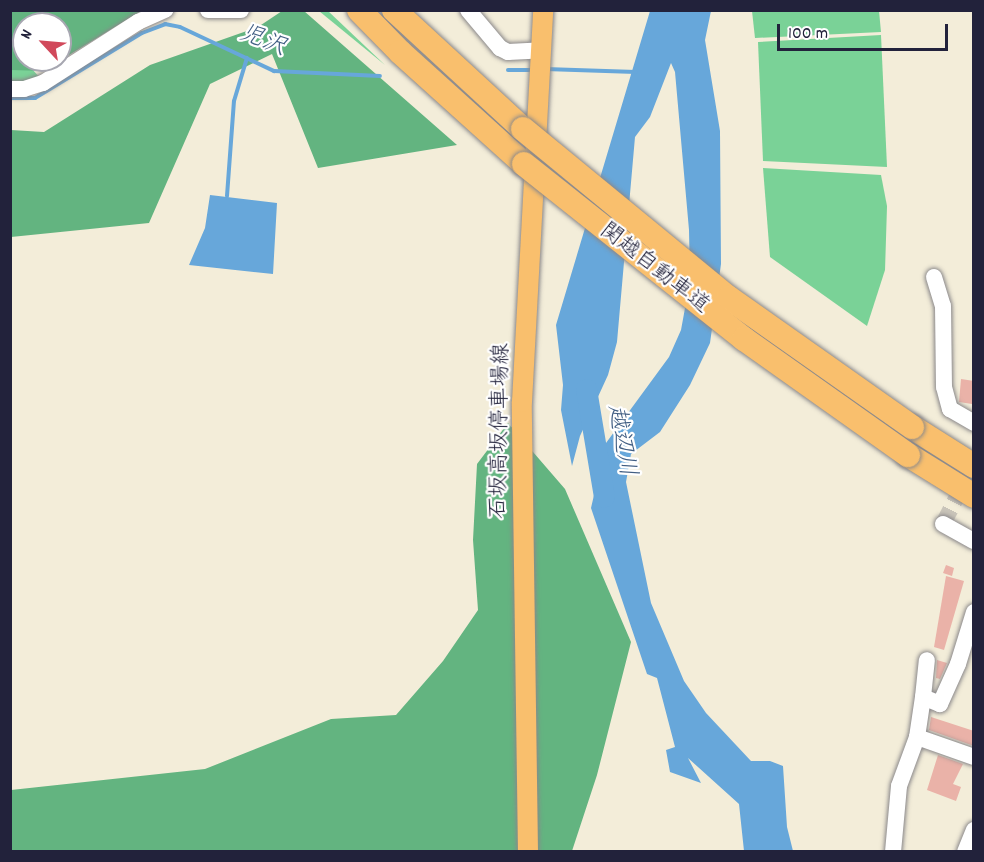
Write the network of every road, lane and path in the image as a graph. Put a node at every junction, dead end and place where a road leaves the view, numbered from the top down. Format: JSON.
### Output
{"nodes":[{"id":1,"x":165,"y":10,"type":"edge"},
{"id":2,"x":208,"y":10,"type":"edge"},
{"id":3,"x":241,"y":10,"type":"edge"},
{"id":4,"x":357,"y":10,"type":"edge"},
{"id":5,"x":394,"y":10,"type":"edge"},
{"id":6,"x":413,"y":10,"type":"edge"},
{"id":7,"x":468,"y":10,"type":"edge"},
{"id":8,"x":543,"y":10,"type":"edge"},
{"id":9,"x":542,"y":63,"type":"junction"},
{"id":10,"x":10,"y":89,"type":"edge"},
{"id":11,"x":502,"y":111,"type":"junction"},
{"id":12,"x":934,"y":277,"type":"dead end"},
{"id":13,"x":974,"y":423,"type":"edge"},
{"id":14,"x":974,"y":466,"type":"edge"},
{"id":15,"x":974,"y":496,"type":"edge"},
{"id":16,"x":943,"y":524,"type":"dead end"},
{"id":17,"x":974,"y":541,"type":"edge"},
{"id":18,"x":974,"y":612,"type":"edge"},
{"id":19,"x":927,"y":660,"type":"dead end"},
{"id":20,"x":923,"y":697,"type":"junction"},
{"id":21,"x":917,"y":737,"type":"junction"},
{"id":22,"x":974,"y":757,"type":"edge"},
{"id":23,"x":974,"y":830,"type":"edge"},
{"id":24,"x":528,"y":852,"type":"edge"},
{"id":25,"x":893,"y":852,"type":"edge"},
{"id":26,"x":965,"y":852,"type":"edge"}],
"edges":[{"from":1,"to":10,"type":"street"},
{"from":2,"to":3,"type":"street"},
{"from":4,"to":15,"type":"highway","name":"関越自動車道","bridge":true},
{"from":5,"to":11,"type":"highway","name":"関越自動車道"},
{"from":6,"to":11,"type":"highway"},
{"from":7,"to":9,"type":"street"},
{"from":8,"to":9,"type":"main road","name":"石坂高坂停車場線"},
{"from":9,"to":24,"type":"main road","name":"石坂高坂停車場線"},
{"from":11,"to":14,"type":"highway","name":"関越自動車道","bridge":true},
{"from":12,"to":13,"type":"street"},
{"from":16,"to":17,"type":"street"},
{"from":18,"to":20,"type":"street"},
{"from":19,"to":20,"type":"street"},
{"from":20,"to":21,"type":"street"},
{"from":21,"to":22,"type":"street"},
{"from":21,"to":25,"type":"street"},
{"from":23,"to":26,"type":"street"}]}
